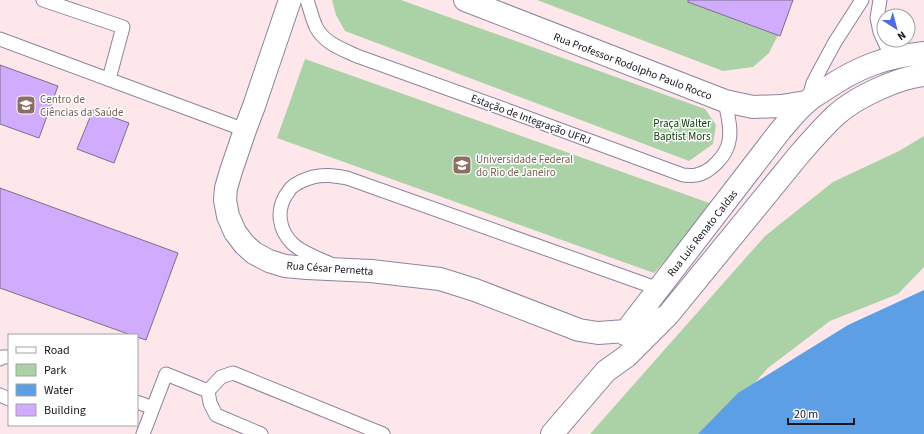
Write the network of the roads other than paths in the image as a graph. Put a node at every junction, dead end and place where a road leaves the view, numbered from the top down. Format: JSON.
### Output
{"nodes":[{"id":1,"x":43,"y":0,"type":"edge"},
{"id":2,"x":290,"y":0,"type":"edge"},
{"id":3,"x":307,"y":0,"type":"edge"},
{"id":4,"x":464,"y":0,"type":"edge"},
{"id":5,"x":862,"y":0,"type":"edge"},
{"id":6,"x":880,"y":0,"type":"edge"},
{"id":7,"x":0,"y":39,"type":"edge"},
{"id":8,"x":924,"y":53,"type":"edge"},
{"id":9,"x":892,"y":58,"type":"junction"},
{"id":10,"x":924,"y":75,"type":"edge"},
{"id":11,"x":110,"y":79,"type":"junction"},
{"id":12,"x":809,"y":100,"type":"junction"},
{"id":13,"x":725,"y":101,"type":"junction"},
{"id":14,"x":245,"y":130,"type":"junction"},
{"id":15,"x":344,"y":270,"type":"junction"},
{"id":16,"x":659,"y":289,"type":"junction"},
{"id":17,"x":668,"y":315,"type":"junction"},
{"id":18,"x":626,"y":331,"type":"junction"},
{"id":19,"x":606,"y":371,"type":"junction"},
{"id":20,"x":208,"y":391,"type":"junction"},
{"id":21,"x":138,"y":402,"type":"edge"},
{"id":22,"x":153,"y":408,"type":"junction"},
{"id":23,"x":143,"y":434,"type":"edge"},
{"id":24,"x":261,"y":434,"type":"edge"},
{"id":25,"x":383,"y":434,"type":"edge"},
{"id":26,"x":552,"y":434,"type":"edge"}],
"edges":[{"from":1,"to":11,"type":"lane"},
{"from":2,"to":14,"type":"street","name":"Rua César Pernetta"},
{"from":3,"to":13,"type":"lane","name":"Estação de Integração UFRJ"},
{"from":4,"to":13,"type":"street","name":"Rua Professor Rodolpho Paulo Rocco"},
{"from":5,"to":12,"type":"lane","name":"Rua Luís Renato Caldas"},
{"from":6,"to":9,"type":"lane"},
{"from":7,"to":11,"type":"lane"},
{"from":8,"to":9,"type":"street"},
{"from":9,"to":12,"type":"street"},
{"from":10,"to":17,"type":"street","name":"Rua Luís Renato Caldas"},
{"from":11,"to":14,"type":"lane"},
{"from":12,"to":13,"type":"street","name":"Rua Professor Rodolpho Paulo Rocco"},
{"from":12,"to":16,"type":"street","name":"Rua Luís Renato Caldas"},
{"from":14,"to":15,"type":"street","name":"Rua César Pernetta"},
{"from":15,"to":16,"type":"lane"},
{"from":15,"to":18,"type":"street","name":"Rua César Pernetta"},
{"from":16,"to":18,"type":"street","name":"Rua Luís Renato Caldas"},
{"from":17,"to":18,"type":"street","name":"Rua César Pernetta"},
{"from":17,"to":19,"type":"street","name":"Rua Luís Renato Caldas"},
{"from":18,"to":19,"type":"street","name":"Rua Luís Renato Caldas"},
{"from":19,"to":26,"type":"street","name":"Rua Luís Renato Caldas"},
{"from":20,"to":22,"type":"lane"},
{"from":20,"to":24,"type":"lane"},
{"from":20,"to":25,"type":"lane"},
{"from":21,"to":22,"type":"lane"},
{"from":22,"to":23,"type":"lane"}]}
